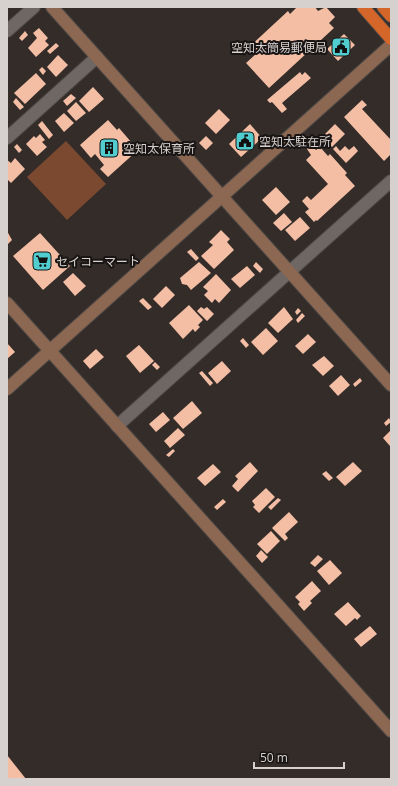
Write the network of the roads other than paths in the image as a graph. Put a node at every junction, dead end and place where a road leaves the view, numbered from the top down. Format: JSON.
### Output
{"nodes":[{"id":1,"x":34,"y":7,"type":"edge"},
{"id":2,"x":52,"y":7,"type":"edge"},
{"id":3,"x":363,"y":7,"type":"edge"},
{"id":4,"x":383,"y":7,"type":"edge"},
{"id":5,"x":391,"y":16,"type":"edge"},
{"id":6,"x":7,"y":31,"type":"edge"},
{"id":7,"x":391,"y":39,"type":"edge"},
{"id":8,"x":391,"y":45,"type":"edge"},
{"id":9,"x":97,"y":57,"type":"junction"},
{"id":10,"x":7,"y":138,"type":"edge"},
{"id":11,"x":391,"y":181,"type":"edge"},
{"id":12,"x":222,"y":196,"type":"junction"},
{"id":13,"x":289,"y":272,"type":"junction"},
{"id":14,"x":7,"y":303,"type":"edge"},
{"id":15,"x":50,"y":351,"type":"junction"},
{"id":16,"x":391,"y":385,"type":"edge"},
{"id":17,"x":7,"y":389,"type":"edge"},
{"id":18,"x":117,"y":426,"type":"junction"},
{"id":19,"x":391,"y":730,"type":"edge"}],
"edges":[{"from":1,"to":6,"type":"street"},
{"from":2,"to":9,"type":"street"},
{"from":3,"to":7,"type":"highway"},
{"from":4,"to":5,"type":"highway"},
{"from":8,"to":12,"type":"street"},
{"from":9,"to":10,"type":"street"},
{"from":9,"to":12,"type":"street"},
{"from":11,"to":13,"type":"street"},
{"from":12,"to":13,"type":"street"},
{"from":12,"to":15,"type":"street"},
{"from":13,"to":16,"type":"street"},
{"from":13,"to":18,"type":"street"},
{"from":14,"to":15,"type":"street"},
{"from":15,"to":17,"type":"street"},
{"from":15,"to":18,"type":"street"},
{"from":18,"to":19,"type":"street"}]}
